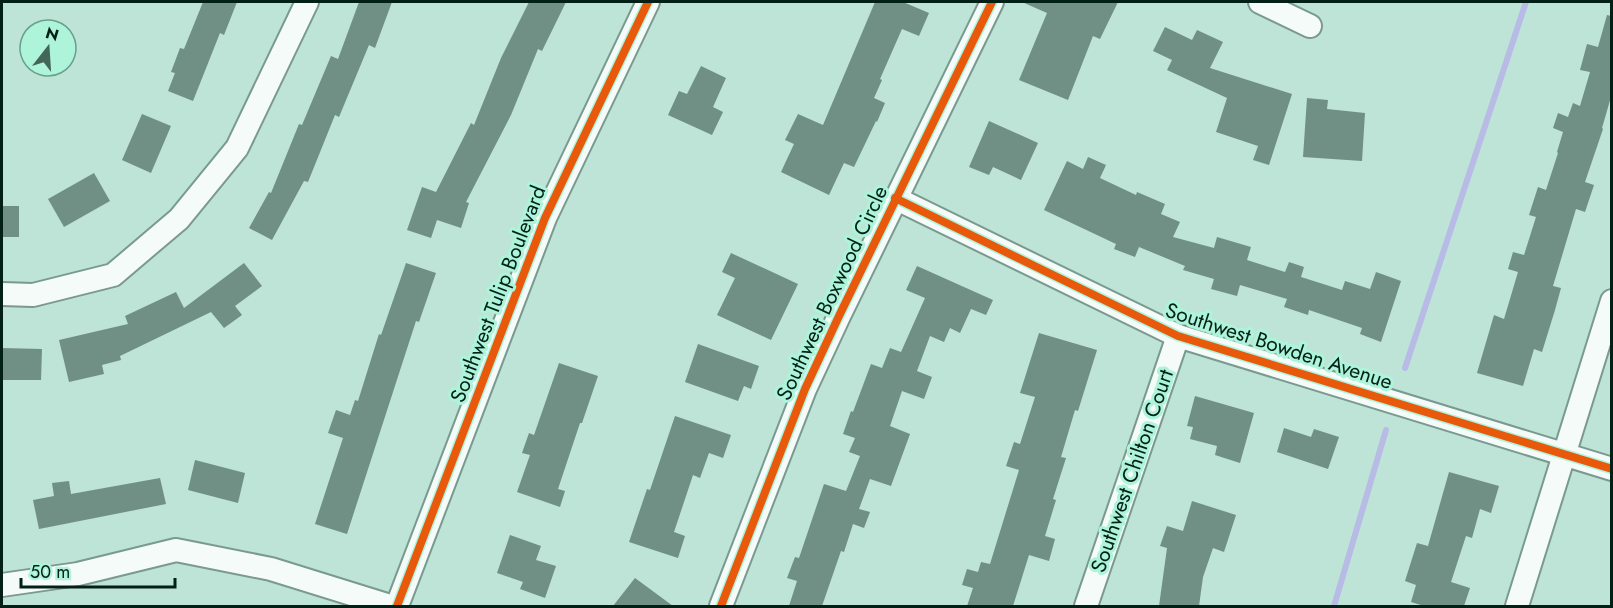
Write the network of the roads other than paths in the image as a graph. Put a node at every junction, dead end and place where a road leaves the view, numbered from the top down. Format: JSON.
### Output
{"nodes":[{"id":1,"x":307,"y":2,"type":"edge"},
{"id":2,"x":648,"y":2,"type":"edge"},
{"id":3,"x":992,"y":2,"type":"edge"},
{"id":4,"x":1260,"y":2,"type":"edge"},
{"id":5,"x":1310,"y":26,"type":"dead end"},
{"id":6,"x":895,"y":198,"type":"junction"},
{"id":7,"x":2,"y":294,"type":"edge"},
{"id":8,"x":1611,"y":301,"type":"edge"},
{"id":9,"x":1178,"y":336,"type":"junction"},
{"id":10,"x":1565,"y":455,"type":"junction"},
{"id":11,"x":1611,"y":469,"type":"edge"},
{"id":12,"x":2,"y":585,"type":"edge"},
{"id":13,"x":390,"y":606,"type":"edge"},
{"id":14,"x":397,"y":606,"type":"edge"},
{"id":15,"x":721,"y":606,"type":"edge"},
{"id":16,"x":1086,"y":606,"type":"edge"},
{"id":17,"x":1517,"y":606,"type":"edge"}],
"edges":[{"from":1,"to":7,"type":"street"},
{"from":2,"to":14,"type":"street","name":"Southwest Tulip Boulevard"},
{"from":3,"to":6,"type":"street","name":"Southwest Boxwood Circle"},
{"from":4,"to":5,"type":"street"},
{"from":6,"to":9,"type":"street","name":"Southwest Bowden Avenue"},
{"from":6,"to":15,"type":"street","name":"Southwest Boxwood Circle"},
{"from":8,"to":10,"type":"street"},
{"from":9,"to":10,"type":"street","name":"Southwest Bowden Avenue"},
{"from":9,"to":16,"type":"street","name":"Southwest Chilton Court"},
{"from":10,"to":11,"type":"street","name":"Southwest Bowden Avenue"},
{"from":10,"to":17,"type":"street"},
{"from":12,"to":13,"type":"street"}]}
